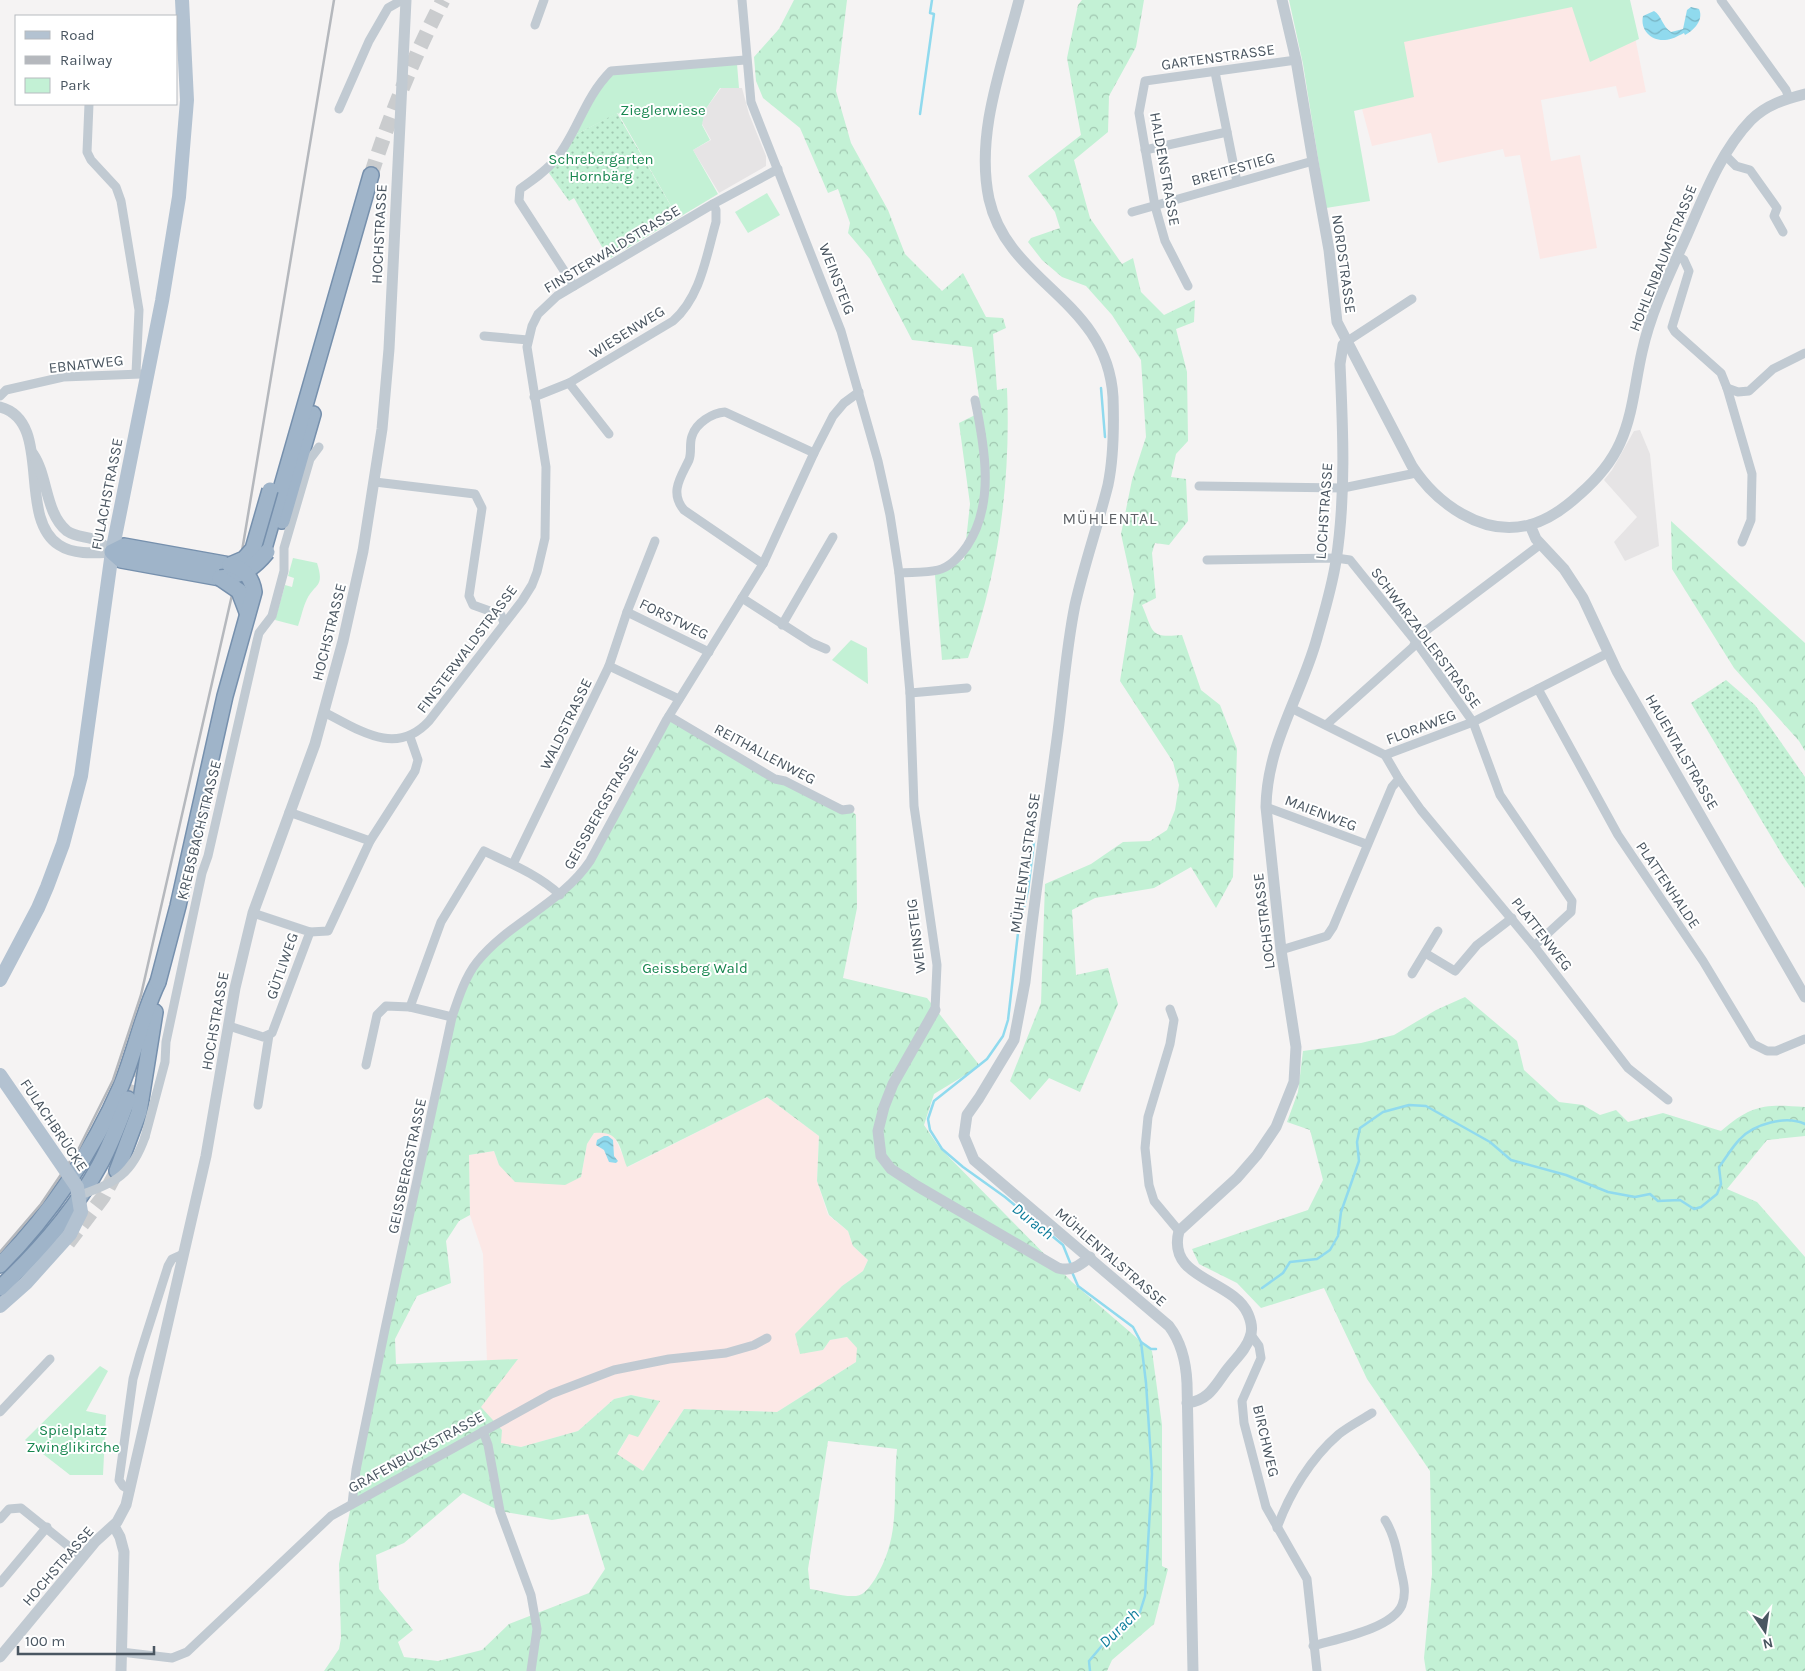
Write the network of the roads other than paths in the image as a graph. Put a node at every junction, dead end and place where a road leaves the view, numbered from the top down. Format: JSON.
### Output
{"nodes":[{"id":1,"x":182,"y":0,"type":"edge"},
{"id":2,"x":402,"y":0,"type":"edge"},
{"id":3,"x":406,"y":0,"type":"edge"},
{"id":4,"x":544,"y":0,"type":"edge"},
{"id":5,"x":742,"y":0,"type":"edge"},
{"id":6,"x":1019,"y":0,"type":"edge"},
{"id":7,"x":1282,"y":0,"type":"edge"},
{"id":8,"x":1721,"y":0,"type":"edge"},
{"id":9,"x":535,"y":25,"type":"dead end"},
{"id":10,"x":746,"y":60,"type":"junction"},
{"id":11,"x":1296,"y":60,"type":"junction"},
{"id":12,"x":1215,"y":72,"type":"junction"},
{"id":13,"x":1145,"y":81,"type":"joint"},
{"id":14,"x":1805,"y":94,"type":"edge"},
{"id":15,"x":1789,"y":98,"type":"junction"},
{"id":16,"x":89,"y":105,"type":"edge"},
{"id":17,"x":339,"y":109,"type":"dead end"},
{"id":18,"x":1227,"y":132,"type":"junction"},
{"id":19,"x":1145,"y":150,"type":"junction"},
{"id":20,"x":1726,"y":156,"type":"junction"},
{"id":21,"x":1314,"y":161,"type":"junction"},
{"id":22,"x":778,"y":169,"type":"junction"},
{"id":23,"x":371,"y":175,"type":"tunnel mouth"},
{"id":24,"x":1238,"y":182,"type":"junction"},
{"id":25,"x":713,"y":204,"type":"junction"},
{"id":26,"x":1155,"y":206,"type":"junction"},
{"id":27,"x":1132,"y":212,"type":"dead end"},
{"id":28,"x":1783,"y":232,"type":"dead end"},
{"id":29,"x":1677,"y":255,"type":"junction"},
{"id":30,"x":339,"y":282,"type":"junction"},
{"id":31,"x":574,"y":286,"type":"junction"},
{"id":32,"x":1188,"y":286,"type":"dead end"},
{"id":33,"x":1412,"y":300,"type":"dead end"},
{"id":34,"x":484,"y":336,"type":"dead end"},
{"id":35,"x":528,"y":340,"type":"junction"},
{"id":36,"x":1346,"y":342,"type":"junction"},
{"id":37,"x":1805,"y":353,"type":"edge"},
{"id":38,"x":142,"y":374,"type":"junction"},
{"id":39,"x":569,"y":383,"type":"junction"},
{"id":40,"x":1727,"y":388,"type":"junction"},
{"id":41,"x":859,"y":392,"type":"junction"},
{"id":42,"x":0,"y":396,"type":"edge"},
{"id":43,"x":534,"y":398,"type":"junction"},
{"id":44,"x":975,"y":400,"type":"dead end"},
{"id":45,"x":0,"y":408,"type":"edge"},
{"id":46,"x":609,"y":434,"type":"dead end"},
{"id":47,"x":319,"y":447,"type":"dead end"},
{"id":48,"x":814,"y":453,"type":"junction"},
{"id":49,"x":32,"y":454,"type":"junction"},
{"id":50,"x":1416,"y":473,"type":"junction"},
{"id":51,"x":374,"y":482,"type":"junction"},
{"id":52,"x":1199,"y":486,"type":"dead end"},
{"id":53,"x":1343,"y":488,"type":"junction"},
{"id":54,"x":1530,"y":525,"type":"junction"},
{"id":55,"x":833,"y":537,"type":"dead end"},
{"id":56,"x":655,"y":541,"type":"dead end"},
{"id":57,"x":1742,"y":542,"type":"dead end"},
{"id":58,"x":1541,"y":544,"type":"junction"},
{"id":59,"x":264,"y":552,"type":"dead end"},
{"id":60,"x":119,"y":553,"type":"junction"},
{"id":61,"x":1336,"y":558,"type":"junction"},
{"id":62,"x":1207,"y":560,"type":"dead end"},
{"id":63,"x":762,"y":564,"type":"junction"},
{"id":64,"x":230,"y":565,"type":"junction"},
{"id":65,"x":246,"y":572,"type":"junction"},
{"id":66,"x":899,"y":573,"type":"junction"},
{"id":67,"x":220,"y":578,"type":"junction"},
{"id":68,"x":742,"y":598,"type":"junction"},
{"id":69,"x":247,"y":612,"type":"junction"},
{"id":70,"x":627,"y":612,"type":"junction"},
{"id":71,"x":504,"y":623,"type":"junction"},
{"id":72,"x":782,"y":625,"type":"junction"},
{"id":73,"x":1416,"y":642,"type":"junction"},
{"id":74,"x":826,"y":649,"type":"dead end"},
{"id":75,"x":709,"y":652,"type":"junction"},
{"id":76,"x":1608,"y":653,"type":"junction"},
{"id":77,"x":609,"y":666,"type":"junction"},
{"id":78,"x":967,"y":688,"type":"dead end"},
{"id":79,"x":1538,"y":689,"type":"junction"},
{"id":80,"x":910,"y":693,"type":"junction"},
{"id":81,"x":679,"y":699,"type":"junction"},
{"id":82,"x":1291,"y":708,"type":"junction"},
{"id":83,"x":324,"y":712,"type":"junction"},
{"id":84,"x":669,"y":716,"type":"junction"},
{"id":85,"x":1473,"y":722,"type":"junction"},
{"id":86,"x":1326,"y":725,"type":"junction"},
{"id":87,"x":410,"y":737,"type":"junction"},
{"id":88,"x":1384,"y":755,"type":"junction"},
{"id":89,"x":1399,"y":780,"type":"junction"},
{"id":90,"x":1266,"y":806,"type":"junction"},
{"id":91,"x":850,"y":809,"type":"dead end"},
{"id":92,"x":289,"y":812,"type":"junction"},
{"id":93,"x":370,"y":841,"type":"junction"},
{"id":94,"x":1366,"y":844,"type":"junction"},
{"id":95,"x":513,"y":864,"type":"junction"},
{"id":96,"x":560,"y":895,"type":"junction"},
{"id":97,"x":253,"y":913,"type":"junction"},
{"id":98,"x":1512,"y":918,"type":"junction"},
{"id":99,"x":1438,"y":931,"type":"dead end"},
{"id":100,"x":310,"y":932,"type":"junction"},
{"id":101,"x":1534,"y":946,"type":"junction"},
{"id":102,"x":1281,"y":950,"type":"junction"},
{"id":103,"x":1425,"y":953,"type":"junction"},
{"id":104,"x":1412,"y":974,"type":"dead end"},
{"id":105,"x":0,"y":980,"type":"edge"},
{"id":106,"x":158,"y":982,"type":"junction"},
{"id":107,"x":1805,"y":997,"type":"edge"},
{"id":108,"x":410,"y":1007,"type":"junction"},
{"id":109,"x":1170,"y":1009,"type":"dead end"},
{"id":110,"x":935,"y":1010,"type":"joint"},
{"id":111,"x":452,"y":1018,"type":"junction"},
{"id":112,"x":229,"y":1026,"type":"junction"},
{"id":113,"x":269,"y":1035,"type":"junction"},
{"id":114,"x":1805,"y":1039,"type":"edge"},
{"id":115,"x":366,"y":1065,"type":"dead end"},
{"id":116,"x":0,"y":1075,"type":"edge"},
{"id":117,"x":1668,"y":1100,"type":"dead end"},
{"id":118,"x":258,"y":1105,"type":"dead end"},
{"id":119,"x":118,"y":1171,"type":"tunnel mouth"},
{"id":120,"x":80,"y":1195,"type":"junction"},
{"id":121,"x":1179,"y":1231,"type":"junction"},
{"id":122,"x":183,"y":1254,"type":"junction"},
{"id":123,"x":1090,"y":1257,"type":"junction"},
{"id":124,"x":0,"y":1265,"type":"edge"},
{"id":125,"x":0,"y":1276,"type":"edge"},
{"id":126,"x":0,"y":1288,"type":"edge"},
{"id":127,"x":0,"y":1306,"type":"edge"},
{"id":128,"x":1251,"y":1335,"type":"junction"},
{"id":129,"x":767,"y":1338,"type":"dead end"},
{"id":130,"x":50,"y":1359,"type":"dead end"},
{"id":131,"x":1187,"y":1403,"type":"junction"},
{"id":132,"x":0,"y":1412,"type":"edge"},
{"id":133,"x":1372,"y":1413,"type":"dead end"},
{"id":134,"x":483,"y":1431,"type":"junction"},
{"id":135,"x":130,"y":1490,"type":"junction"},
{"id":136,"x":352,"y":1504,"type":"junction"},
{"id":137,"x":0,"y":1519,"type":"edge"},
{"id":138,"x":1385,"y":1520,"type":"dead end"},
{"id":139,"x":114,"y":1526,"type":"junction"},
{"id":140,"x":47,"y":1527,"type":"junction"},
{"id":141,"x":1277,"y":1528,"type":"junction"},
{"id":142,"x":82,"y":1557,"type":"junction"},
{"id":143,"x":0,"y":1583,"type":"edge"},
{"id":144,"x":1313,"y":1646,"type":"junction"},
{"id":145,"x":122,"y":1652,"type":"junction"},
{"id":146,"x":0,"y":1657,"type":"edge"},
{"id":147,"x":121,"y":1671,"type":"edge"},
{"id":148,"x":531,"y":1671,"type":"edge"},
{"id":149,"x":1192,"y":1671,"type":"edge"},
{"id":150,"x":1317,"y":1671,"type":"edge"}],
"edges":[{"from":1,"to":38,"type":"main road","name":"FULACHSTRASSE"},
{"from":2,"to":17,"type":"street"},
{"from":3,"to":51,"type":"street","name":"HOCHSTRASSE"},
{"from":4,"to":9,"type":"street"},
{"from":5,"to":10,"type":"street","name":"WEINSTEIG"},
{"from":6,"to":123,"type":"street","name":"MÜHLENTALSTRASSE"},
{"from":7,"to":11,"type":"street","name":"NORDSTRASSE"},
{"from":8,"to":15,"type":"street"},
{"from":10,"to":22,"type":"street","name":"WEINSTEIG"},
{"from":10,"to":31,"type":"street"},
{"from":11,"to":12,"type":"street","name":"GARTENSTRASSE"},
{"from":11,"to":21,"type":"street","name":"NORDSTRASSE"},
{"from":12,"to":13,"type":"street","name":"GARTENSTRASSE"},
{"from":12,"to":18,"type":"street"},
{"from":13,"to":19,"type":"street","name":"HALDENSTRASSE"},
{"from":14,"to":15,"type":"street","name":"HOHLENBAUMSTRASSE"},
{"from":15,"to":20,"type":"street","name":"HOHLENBAUMSTRASSE"},
{"from":16,"to":38,"type":"street"},
{"from":18,"to":19,"type":"street"},
{"from":18,"to":24,"type":"street"},
{"from":19,"to":26,"type":"street","name":"HALDENSTRASSE"},
{"from":20,"to":28,"type":"street"},
{"from":20,"to":29,"type":"street","name":"HOHLENBAUMSTRASSE"},
{"from":21,"to":24,"type":"street","name":"BREITESTIEG"},
{"from":21,"to":36,"type":"street","name":"NORDSTRASSE"},
{"from":22,"to":25,"type":"street","name":"FINSTERWALDSTRASSE"},
{"from":22,"to":41,"type":"street","name":"WEINSTEIG"},
{"from":23,"to":30,"type":"highway"},
{"from":24,"to":26,"type":"street","name":"BREITESTIEG"},
{"from":25,"to":31,"type":"street","name":"FINSTERWALDSTRASSE"},
{"from":25,"to":39,"type":"street","name":"WIESENWEG"},
{"from":26,"to":27,"type":"street","name":"BREITESTIEG"},
{"from":26,"to":32,"type":"street","name":"HALDENSTRASSE"},
{"from":29,"to":40,"type":"street"},
{"from":29,"to":54,"type":"street","name":"HOHLENBAUMSTRASSE"},
{"from":30,"to":59,"type":"highway"},
{"from":30,"to":64,"type":"highway","bridge":true},
{"from":30,"to":65,"type":"highway","bridge":true},
{"from":31,"to":35,"type":"street","name":"FINSTERWALDSTRASSE"},
{"from":33,"to":36,"type":"street"},
{"from":34,"to":35,"type":"street"},
{"from":35,"to":43,"type":"street","name":"FINSTERWALDSTRASSE"},
{"from":36,"to":50,"type":"street","name":"NORDSTRASSE"},
{"from":36,"to":53,"type":"street","name":"LOCHSTRASSE"},
{"from":37,"to":40,"type":"street"},
{"from":38,"to":42,"type":"street","name":"EBNATWEG"},
{"from":38,"to":60,"type":"main road","name":"FULACHSTRASSE"},
{"from":39,"to":43,"type":"street","name":"WIESENWEG"},
{"from":39,"to":46,"type":"street"},
{"from":40,"to":57,"type":"street"},
{"from":41,"to":48,"type":"street","name":"GEISSBERGSTRASSE"},
{"from":41,"to":66,"type":"street","name":"WEINSTEIG"},
{"from":43,"to":71,"type":"street","name":"FINSTERWALDSTRASSE"},
{"from":44,"to":66,"type":"street"},
{"from":45,"to":49,"type":"street"},
{"from":47,"to":120,"type":"street","name":"KREBSBACHSTRASSE","bridge":true},
{"from":48,"to":63,"type":"street","name":"GEISSBERGSTRASSE"},
{"from":48,"to":63,"type":"street"},
{"from":49,"to":60,"type":"street"},
{"from":49,"to":60,"type":"street"},
{"from":50,"to":53,"type":"street"},
{"from":50,"to":54,"type":"street","name":"NORDSTRASSE"},
{"from":51,"to":71,"type":"street"},
{"from":51,"to":83,"type":"street","name":"HOCHSTRASSE"},
{"from":52,"to":53,"type":"street"},
{"from":53,"to":61,"type":"street","name":"LOCHSTRASSE"},
{"from":54,"to":58,"type":"street","name":"HAUENTALSTRASSE"},
{"from":55,"to":72,"type":"street"},
{"from":56,"to":70,"type":"street","name":"FORSTWEG"},
{"from":58,"to":73,"type":"street"},
{"from":58,"to":76,"type":"street","name":"HAUENTALSTRASSE"},
{"from":60,"to":64,"type":"highway"},
{"from":60,"to":67,"type":"highway"},
{"from":60,"to":105,"type":"main road","name":"FULACHSTRASSE"},
{"from":61,"to":62,"type":"street"},
{"from":61,"to":73,"type":"street","name":"SCHWARZADLERSTRASSE"},
{"from":61,"to":82,"type":"street","name":"LOCHSTRASSE"},
{"from":63,"to":68,"type":"street","name":"GEISSBERGSTRASSE"},
{"from":64,"to":65,"type":"highway","bridge":true},
{"from":65,"to":67,"type":"highway","bridge":true},
{"from":65,"to":69,"type":"highway","bridge":true},
{"from":66,"to":80,"type":"street","name":"WEINSTEIG"},
{"from":67,"to":69,"type":"highway","bridge":true},
{"from":68,"to":72,"type":"street"},
{"from":68,"to":75,"type":"street","name":"GEISSBERGSTRASSE"},
{"from":69,"to":106,"type":"highway","bridge":true},
{"from":70,"to":75,"type":"street","name":"FORSTWEG"},
{"from":70,"to":77,"type":"street","name":"FORSTWEG"},
{"from":71,"to":87,"type":"street","name":"FINSTERWALDSTRASSE"},
{"from":72,"to":74,"type":"street"},
{"from":73,"to":85,"type":"street","name":"SCHWARZADLERSTRASSE"},
{"from":73,"to":86,"type":"street"},
{"from":75,"to":81,"type":"street","name":"GEISSBERGSTRASSE"},
{"from":76,"to":79,"type":"street","name":"FLORAWEG"},
{"from":76,"to":107,"type":"street","name":"HAUENTALSTRASSE"},
{"from":77,"to":81,"type":"street","name":"WALDSTRASSE"},
{"from":77,"to":95,"type":"street","name":"WALDSTRASSE"},
{"from":78,"to":80,"type":"street"},
{"from":79,"to":85,"type":"street","name":"FLORAWEG"},
{"from":79,"to":114,"type":"street","name":"PLATTENHALDE"},
{"from":80,"to":110,"type":"street","name":"WEINSTEIG"},
{"from":81,"to":84,"type":"street","name":"GEISSBERGSTRASSE"},
{"from":82,"to":86,"type":"street"},
{"from":82,"to":90,"type":"street","name":"LOCHSTRASSE"},
{"from":83,"to":87,"type":"street"},
{"from":83,"to":92,"type":"street","name":"HOCHSTRASSE"},
{"from":84,"to":91,"type":"street","name":"REITHALLENWEG"},
{"from":84,"to":96,"type":"street","name":"GEISSBERGSTRASSE"},
{"from":85,"to":88,"type":"street","name":"FLORAWEG"},
{"from":85,"to":101,"type":"street","name":"SCHWARZADLERSTRASSE"},
{"from":86,"to":88,"type":"street"},
{"from":87,"to":93,"type":"street"},
{"from":88,"to":89,"type":"street","name":"FLORAWEG"},
{"from":89,"to":94,"type":"street"},
{"from":89,"to":98,"type":"street","name":"PLATTENWEG"},
{"from":90,"to":94,"type":"street","name":"MAIENWEG"},
{"from":90,"to":102,"type":"street","name":"LOCHSTRASSE"},
{"from":92,"to":93,"type":"street"},
{"from":92,"to":97,"type":"street","name":"HOCHSTRASSE"},
{"from":93,"to":100,"type":"street"},
{"from":94,"to":102,"type":"street"},
{"from":95,"to":96,"type":"street"},
{"from":95,"to":108,"type":"street"},
{"from":96,"to":111,"type":"street","name":"GEISSBERGSTRASSE"},
{"from":97,"to":100,"type":"street","name":"GÜTLIWEG"},
{"from":97,"to":112,"type":"street","name":"HOCHSTRASSE"},
{"from":98,"to":101,"type":"street","name":"PLATTENWEG"},
{"from":98,"to":103,"type":"street"},
{"from":99,"to":103,"type":"street"},
{"from":100,"to":113,"type":"street","name":"GÜTLIWEG"},
{"from":101,"to":117,"type":"street","name":"PLATTENWEG"},
{"from":102,"to":121,"type":"street","name":"LOCHSTRASSE"},
{"from":103,"to":104,"type":"street"},
{"from":106,"to":119,"type":"highway"},
{"from":106,"to":124,"type":"highway"},
{"from":108,"to":111,"type":"street"},
{"from":108,"to":115,"type":"street"},
{"from":109,"to":121,"type":"street"},
{"from":110,"to":123,"type":"street","name":"WEINSTEIG"},
{"from":111,"to":136,"type":"street","name":"GEISSBERGSTRASSE"},
{"from":112,"to":113,"type":"street"},
{"from":112,"to":122,"type":"street","name":"HOCHSTRASSE"},
{"from":113,"to":118,"type":"street","name":"GÜTLIWEG"},
{"from":116,"to":120,"type":"main road","name":"FULACHBRÜCKE","bridge":true},
{"from":120,"to":127,"type":"main road","bridge":true},
{"from":121,"to":128,"type":"street"},
{"from":122,"to":135,"type":"street","name":"HOCHSTRASSE"},
{"from":122,"to":135,"type":"street"},
{"from":123,"to":131,"type":"street","name":"MÜHLENTALSTRASSE"},
{"from":125,"to":126,"type":"highway"},
{"from":128,"to":131,"type":"street"},
{"from":128,"to":141,"type":"street","name":"BIRCHWEG"},
{"from":129,"to":134,"type":"street","name":"GRAFENBUCKSTRASSE"},
{"from":130,"to":132,"type":"street"},
{"from":131,"to":149,"type":"street","name":"MÜHLENTALSTRASSE"},
{"from":133,"to":141,"type":"street","name":"BIRCHWEG"},
{"from":134,"to":136,"type":"street","name":"GRAFENBUCKSTRASSE"},
{"from":134,"to":148,"type":"street"},
{"from":135,"to":139,"type":"street","name":"HOCHSTRASSE"},
{"from":136,"to":145,"type":"street","name":"GRAFENBUCKSTRASSE"},
{"from":137,"to":140,"type":"street"},
{"from":138,"to":144,"type":"street"},
{"from":139,"to":142,"type":"street","name":"HOCHSTRASSE"},
{"from":139,"to":145,"type":"street"},
{"from":140,"to":142,"type":"street"},
{"from":140,"to":143,"type":"street"},
{"from":141,"to":144,"type":"street","name":"BIRCHWEG"},
{"from":142,"to":146,"type":"street","name":"HOCHSTRASSE"},
{"from":144,"to":150,"type":"street","name":"BIRCHWEG"},
{"from":145,"to":147,"type":"street"}]}
